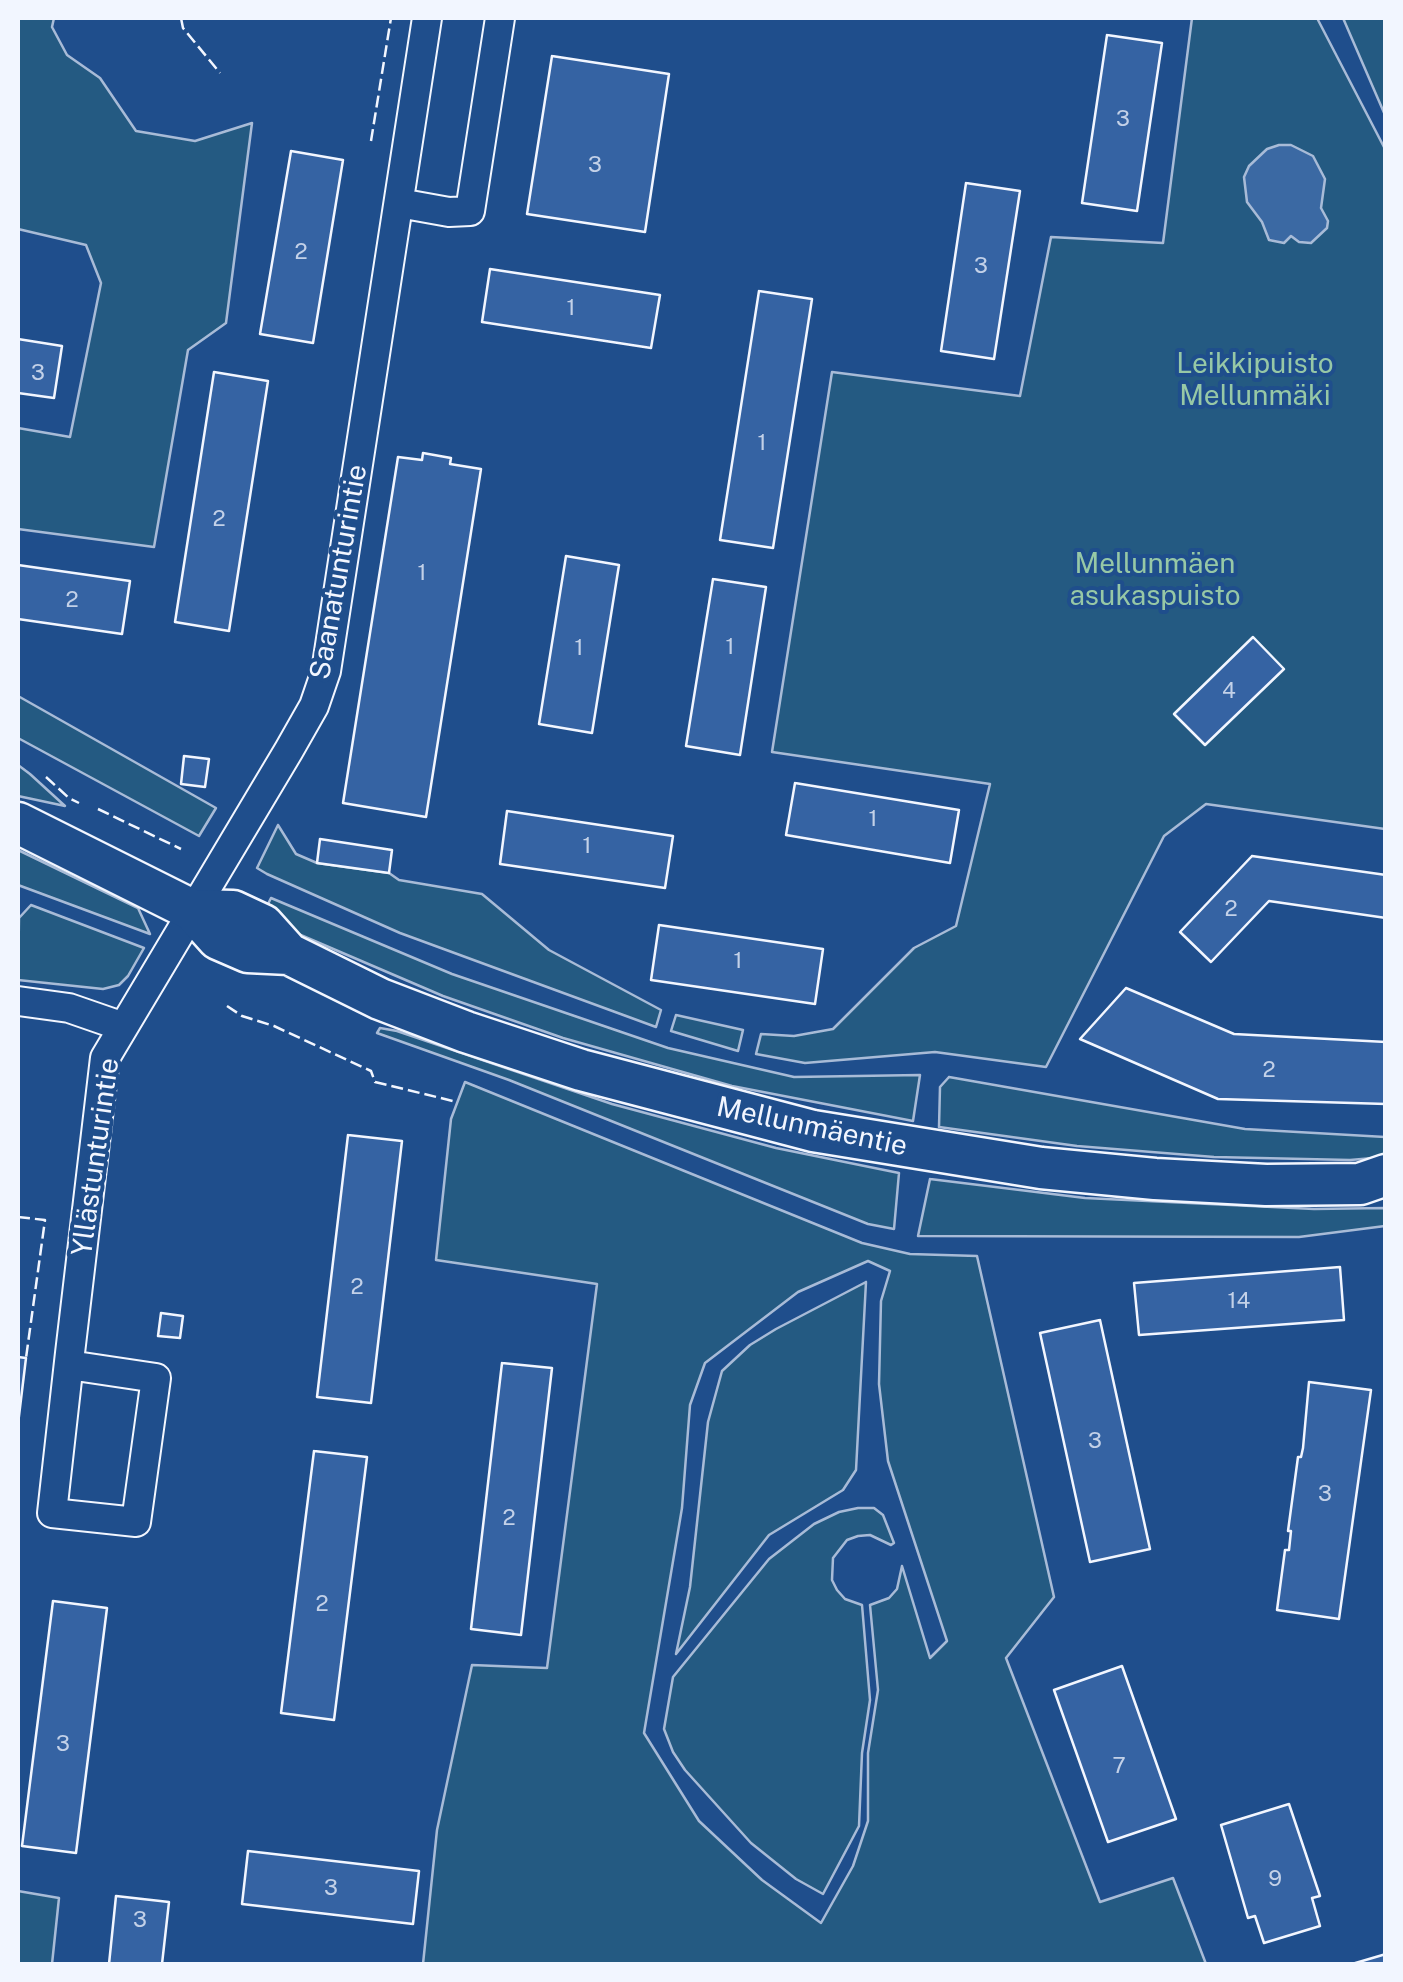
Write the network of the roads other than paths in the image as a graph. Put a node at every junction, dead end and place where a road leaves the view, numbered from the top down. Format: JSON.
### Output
{"nodes":[{"id":1,"x":427,"y":18,"type":"edge"},
{"id":2,"x":500,"y":18,"type":"edge"},
{"id":3,"x":399,"y":204,"type":"junction"},
{"id":4,"x":18,"y":824,"type":"edge"},
{"id":5,"x":192,"y":910,"type":"junction"},
{"id":6,"x":18,"y":1001,"type":"edge"},
{"id":7,"x":121,"y":1026,"type":"junction"},
{"id":8,"x":1377,"y":1184,"type":"edge"},
{"id":9,"x":69,"y":1366,"type":"junction"}],
"edges":[{"from":1,"to":3,"type":"street","name":"Saanatunturintie"},
{"from":2,"to":3,"type":"street"},
{"from":3,"to":5,"type":"street","name":"Saanatunturintie"},
{"from":4,"to":5,"type":"main road","name":"Mellunmäentie"},
{"from":5,"to":7,"type":"street","name":"Yllästunturintie"},
{"from":5,"to":8,"type":"main road","name":"Mellunmäentie"},
{"from":6,"to":7,"type":"street"},
{"from":7,"to":9,"type":"street","name":"Yllästunturintie"},
{"from":9,"to":9,"type":"street","name":"Yllästunturintie"}]}
